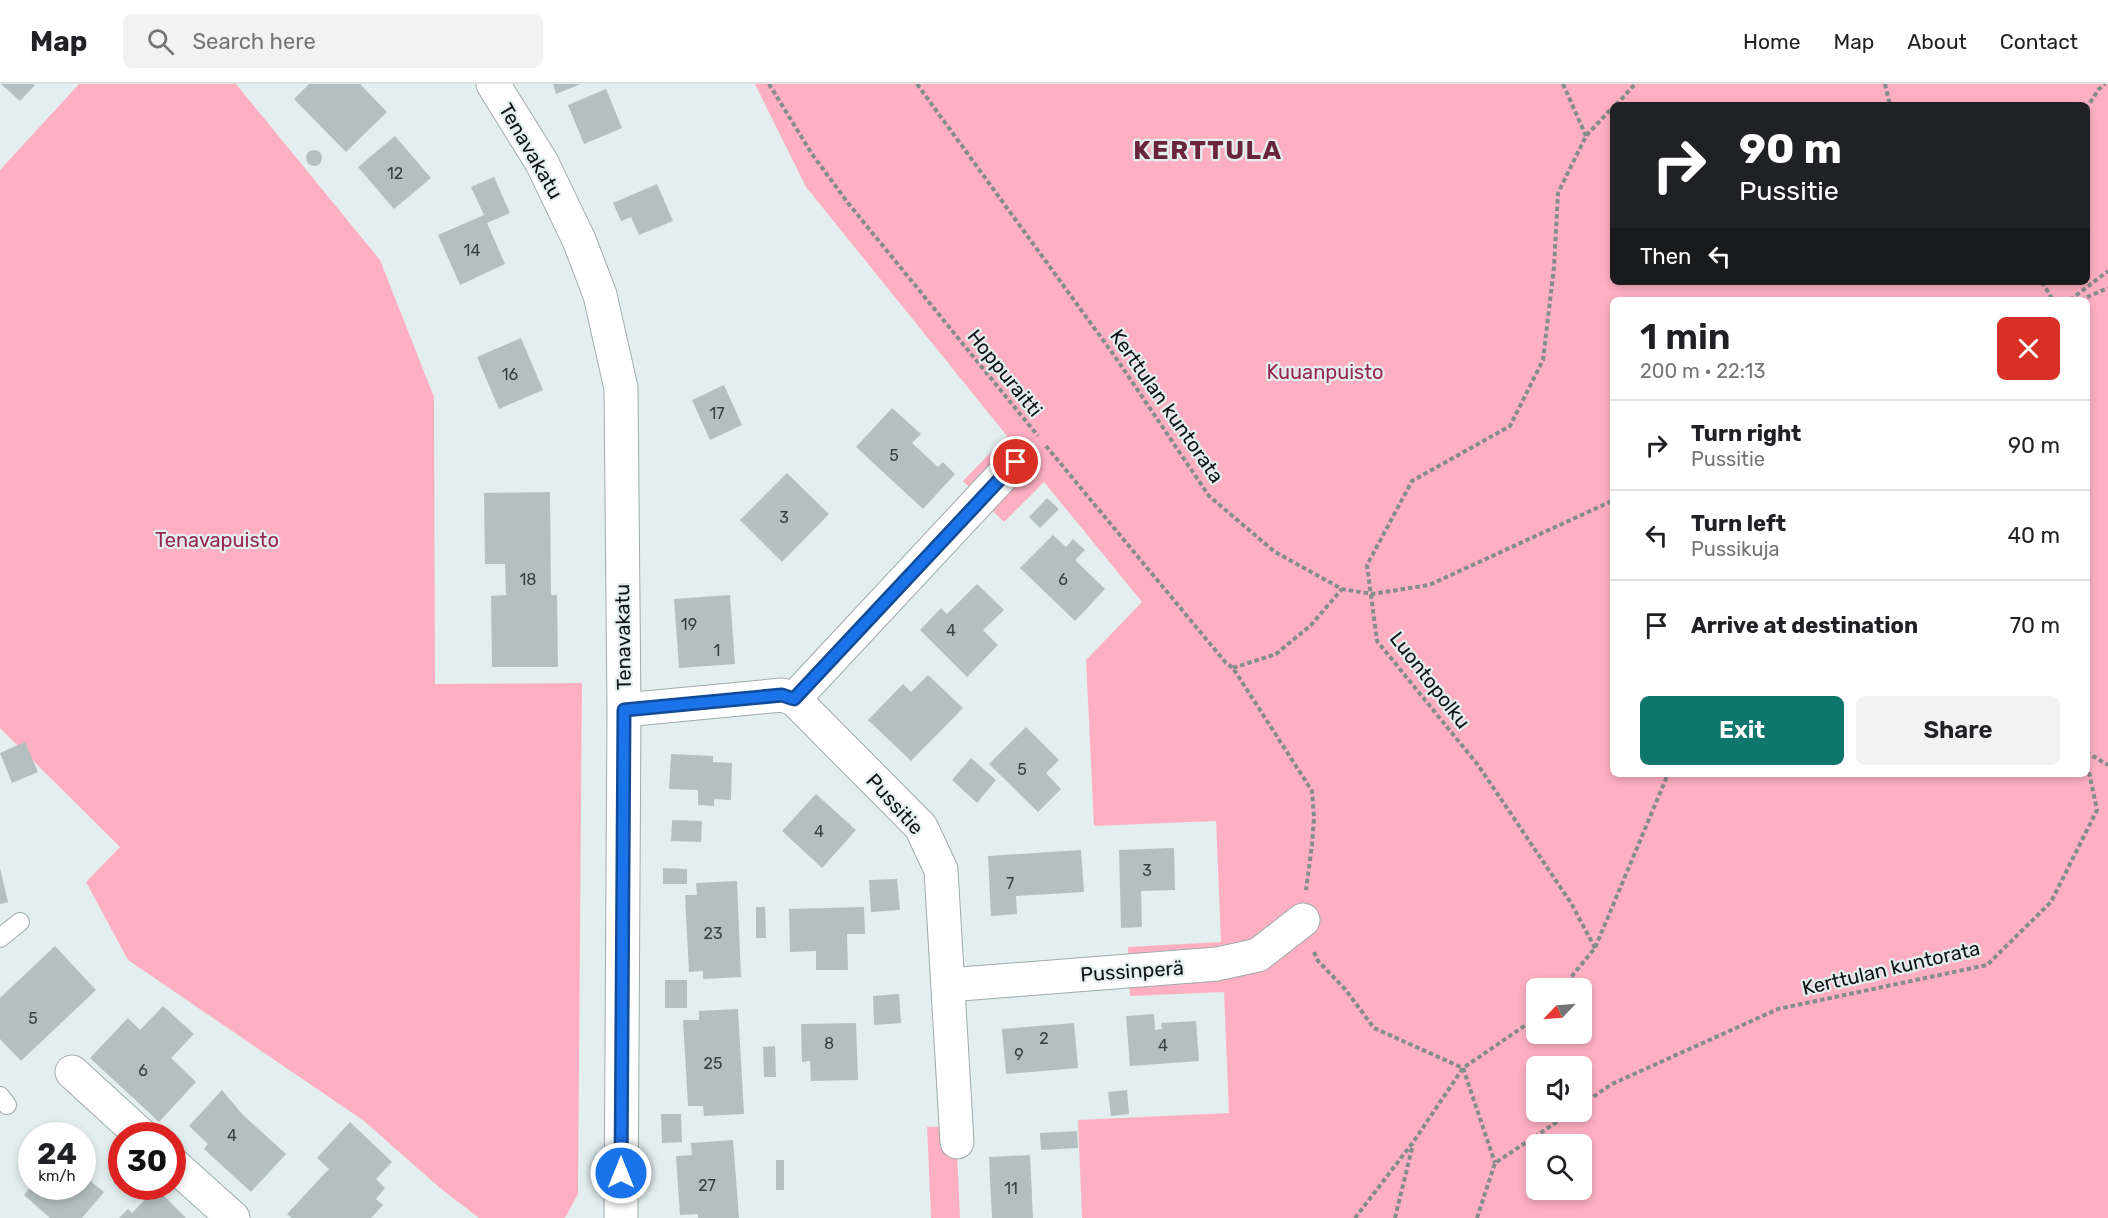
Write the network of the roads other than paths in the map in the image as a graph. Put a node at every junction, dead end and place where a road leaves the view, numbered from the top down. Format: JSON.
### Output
{"nodes":[{"id":1,"x":493,"y":84,"type":"edge"},
{"id":2,"x":1016,"y":462,"type":"dead end"},
{"id":3,"x":794,"y":699,"type":"junction"},
{"id":4,"x":624,"y":710,"type":"junction"},
{"id":5,"x":1303,"y":920,"type":"road end"},
{"id":6,"x":20,"y":922,"type":"dead end"},
{"id":7,"x":0,"y":938,"type":"edge"},
{"id":8,"x":948,"y":985,"type":"junction"},
{"id":9,"x":72,"y":1072,"type":"dead end"},
{"id":10,"x":127,"y":1122,"type":"edge"},
{"id":11,"x":957,"y":1142,"type":"dead end"},
{"id":12,"x":186,"y":1176,"type":"edge"},
{"id":13,"x":233,"y":1218,"type":"edge"},
{"id":14,"x":621,"y":1218,"type":"edge"}],
"edges":[{"from":1,"to":4,"type":"street","name":"Tenavakatu"},
{"from":2,"to":3,"type":"street"},
{"from":3,"to":4,"type":"street"},
{"from":3,"to":8,"type":"street","name":"Pussitie"},
{"from":4,"to":14,"type":"street","name":"Tenavakatu"},
{"from":5,"to":8,"type":"street","name":"Pussinperä"},
{"from":6,"to":7,"type":"lane"},
{"from":8,"to":11,"type":"street","name":"Pussitie"},
{"from":9,"to":10,"type":"street"},
{"from":12,"to":13,"type":"street"}]}
